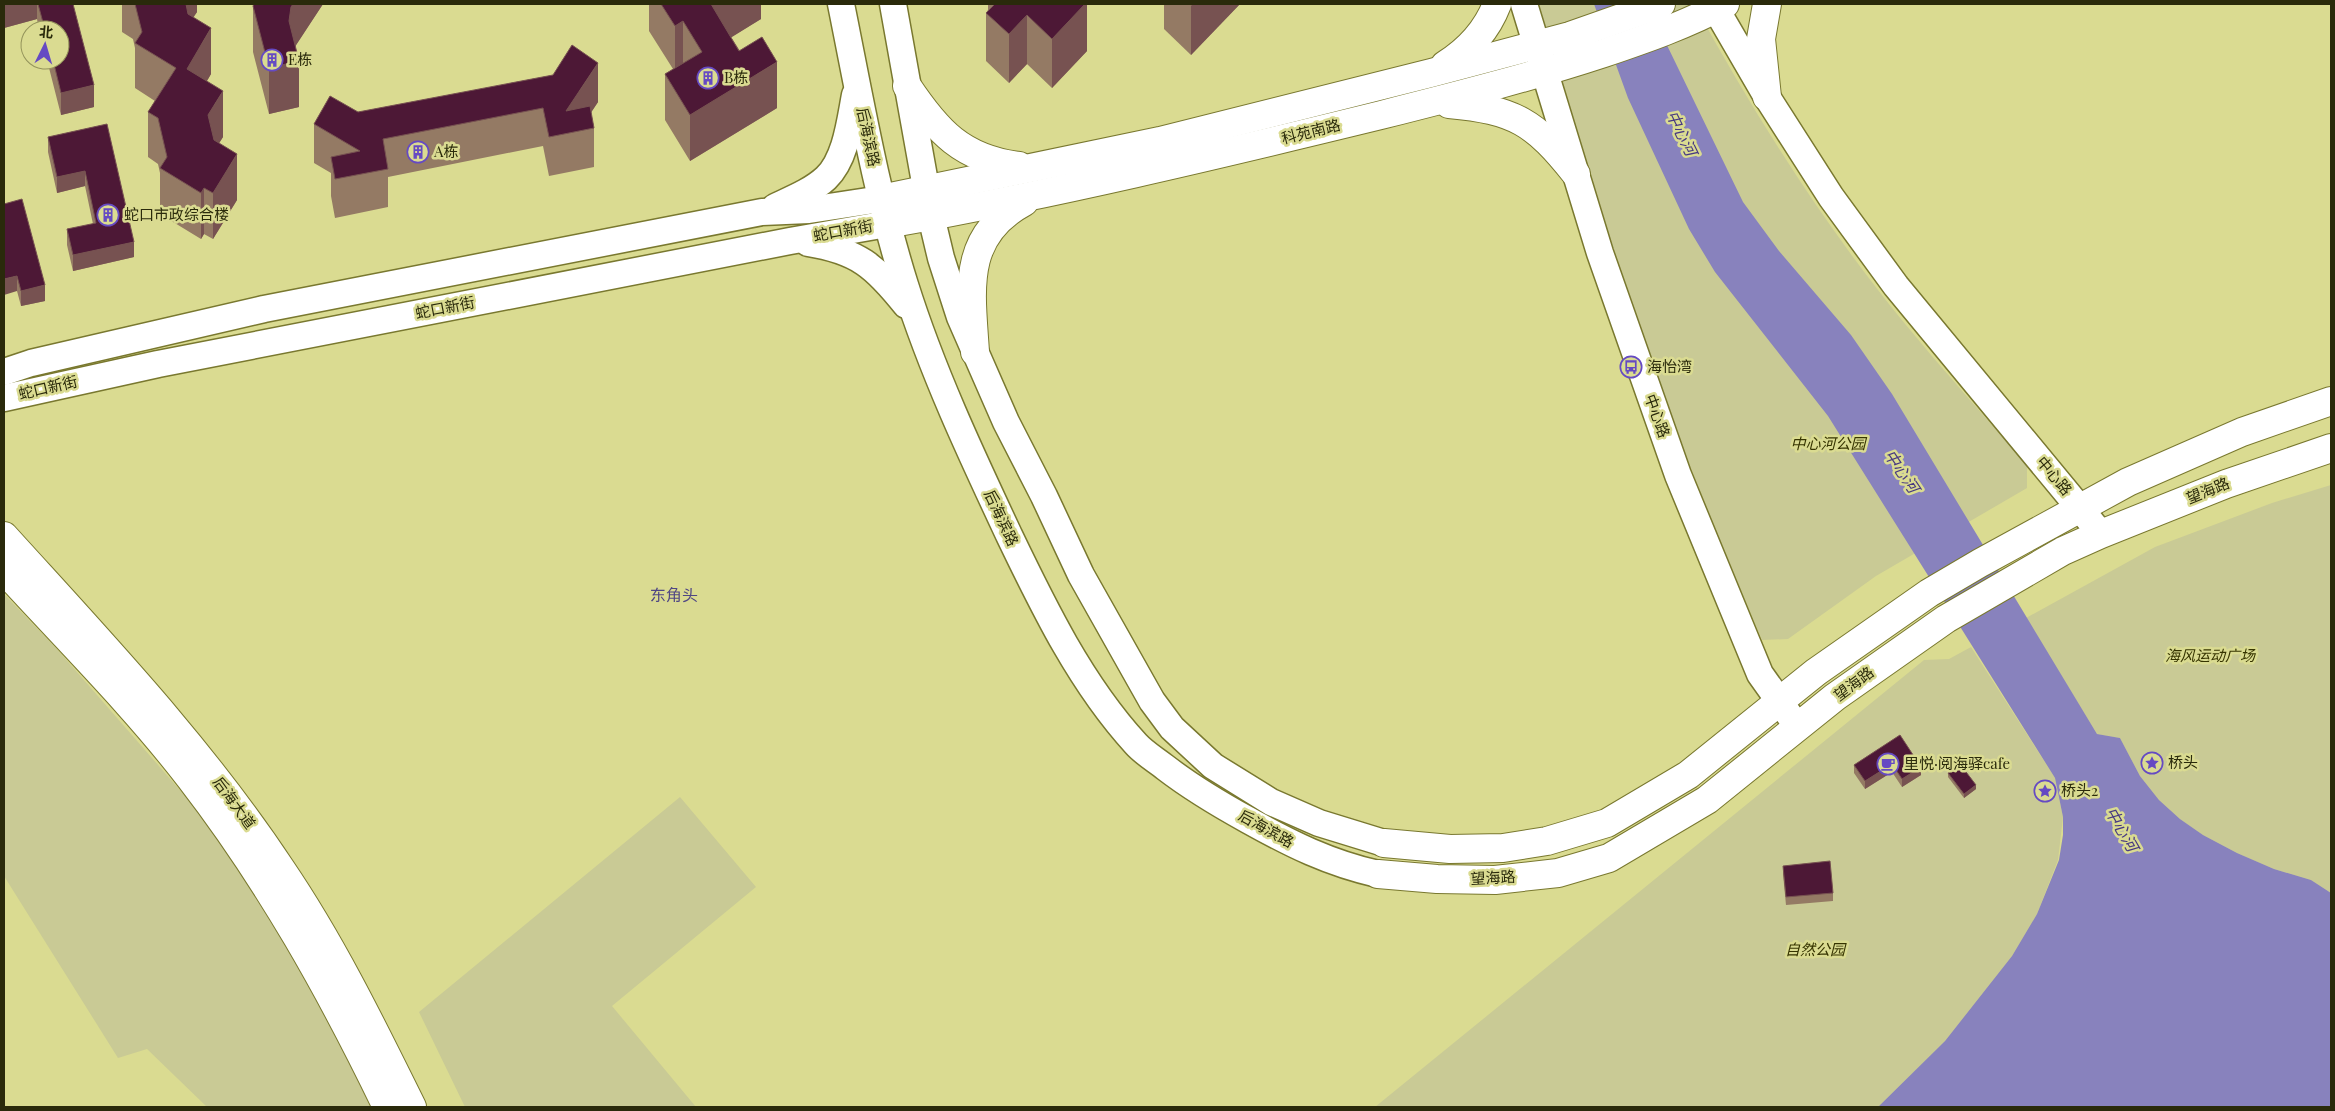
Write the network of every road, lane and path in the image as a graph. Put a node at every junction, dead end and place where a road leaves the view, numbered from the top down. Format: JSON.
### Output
{"nodes":[{"id":1,"x":841,"y":4,"type":"edge"},
{"id":2,"x":893,"y":4,"type":"edge"},
{"id":3,"x":1497,"y":4,"type":"edge"},
{"id":4,"x":1524,"y":4,"type":"edge"},
{"id":5,"x":1661,"y":4,"type":"edge"},
{"id":6,"x":1767,"y":4,"type":"edge"},
{"id":7,"x":1718,"y":5,"type":"edge"},
{"id":8,"x":1536,"y":46,"type":"junction"},
{"id":9,"x":1574,"y":48,"type":"junction"},
{"id":10,"x":1544,"y":72,"type":"junction"},
{"id":11,"x":1431,"y":73,"type":"junction"},
{"id":12,"x":857,"y":84,"type":"junction"},
{"id":13,"x":907,"y":86,"type":"junction"},
{"id":14,"x":1767,"y":97,"type":"junction"},
{"id":15,"x":1430,"y":103,"type":"junction"},
{"id":16,"x":1035,"y":168,"type":"junction"},
{"id":17,"x":1576,"y":174,"type":"junction"},
{"id":18,"x":1033,"y":197,"type":"junction"},
{"id":19,"x":929,"y":203,"type":"junction"},
{"id":20,"x":884,"y":211,"type":"junction"},
{"id":21,"x":762,"y":212,"type":"junction"},
{"id":22,"x":790,"y":241,"type":"junction"},
{"id":23,"x":916,"y":317,"type":"junction"},
{"id":24,"x":975,"y":352,"type":"junction"},
{"id":25,"x":31,"y":362,"type":"junction"},
{"id":26,"x":4,"y":366,"type":"edge"},
{"id":27,"x":4,"y":372,"type":"edge"},
{"id":28,"x":7,"y":399,"type":"edge"},
{"id":29,"x":2331,"y":401,"type":"edge"},
{"id":30,"x":2331,"y":448,"type":"edge"},
{"id":31,"x":2080,"y":507,"type":"junction"},
{"id":32,"x":2101,"y":534,"type":"junction"},
{"id":33,"x":4,"y":536,"type":"edge"},
{"id":34,"x":4,"y":570,"type":"edge"},
{"id":35,"x":1778,"y":701,"type":"junction"},
{"id":36,"x":1797,"y":726,"type":"junction"},
{"id":37,"x":1384,"y":843,"type":"joint"},
{"id":38,"x":1378,"y":874,"type":"joint"},
{"id":39,"x":387,"y":1107,"type":"edge"},
{"id":40,"x":412,"y":1107,"type":"edge"}],
"edges":[{"from":1,"to":12,"type":"main road","name":"后海滨路"},
{"from":2,"to":13,"type":"main road","name":"后海滨路"},
{"from":3,"to":11,"type":"main road"},
{"from":4,"to":8,"type":"main road","name":"中心路"},
{"from":5,"to":9,"type":"main road","name":"科苑南路"},
{"from":6,"to":14,"type":"main road"},
{"from":7,"to":9,"type":"main road","name":"科苑南路"},
{"from":7,"to":14,"type":"main road","name":"中心路"},
{"from":8,"to":9,"type":"main road","name":"科苑南路"},
{"from":8,"to":10,"type":"main road","name":"中心路"},
{"from":8,"to":11,"type":"main road","name":"科苑南路"},
{"from":9,"to":10,"type":"main road","name":"科苑南路"},
{"from":10,"to":15,"type":"main road","name":"科苑南路"},
{"from":10,"to":17,"type":"main road","name":"中心路"},
{"from":11,"to":16,"type":"main road","name":"科苑南路"},
{"from":12,"to":20,"type":"main road","name":"后海滨路"},
{"from":12,"to":21,"type":"main road"},
{"from":13,"to":16,"type":"main road"},
{"from":13,"to":19,"type":"main road","name":"后海滨路"},
{"from":14,"to":31,"type":"main road","name":"中心路"},
{"from":15,"to":17,"type":"main road"},
{"from":15,"to":18,"type":"main road","name":"科苑南路"},
{"from":16,"to":19,"type":"main road","name":"科苑南路"},
{"from":17,"to":35,"type":"main road","name":"中心路"},
{"from":18,"to":19,"type":"main road","name":"科苑南路"},
{"from":18,"to":24,"type":"main road"},
{"from":19,"to":20,"type":"main road","name":"科苑南路"},
{"from":19,"to":24,"type":"main road","name":"后海滨路"},
{"from":20,"to":21,"type":"main road","name":"蛇口新街"},
{"from":20,"to":22,"type":"main road","name":"蛇口新街"},
{"from":20,"to":23,"type":"main road","name":"后海滨路"},
{"from":21,"to":25,"type":"main road","name":"蛇口新街"},
{"from":22,"to":23,"type":"main road"},
{"from":22,"to":28,"type":"main road","name":"蛇口新街"},
{"from":23,"to":38,"type":"main road","name":"后海滨路"},
{"from":24,"to":37,"type":"main road","name":"后海滨路"},
{"from":25,"to":26,"type":"main road"},
{"from":25,"to":27,"type":"main road","name":"蛇口新街"},
{"from":29,"to":31,"type":"main road","name":"望海路"},
{"from":30,"to":32,"type":"main road","name":"望海路"},
{"from":31,"to":32,"type":"main road","name":"中心路"},
{"from":31,"to":35,"type":"main road","name":"望海路"},
{"from":32,"to":36,"type":"main road","name":"望海路"},
{"from":33,"to":40,"type":"main road","name":"后海大道"},
{"from":34,"to":39,"type":"main road","name":"后海大道"},
{"from":35,"to":36,"type":"main road","name":"中心路"},
{"from":35,"to":37,"type":"main road","name":"望海路"},
{"from":36,"to":38,"type":"main road","name":"望海路"}]}
